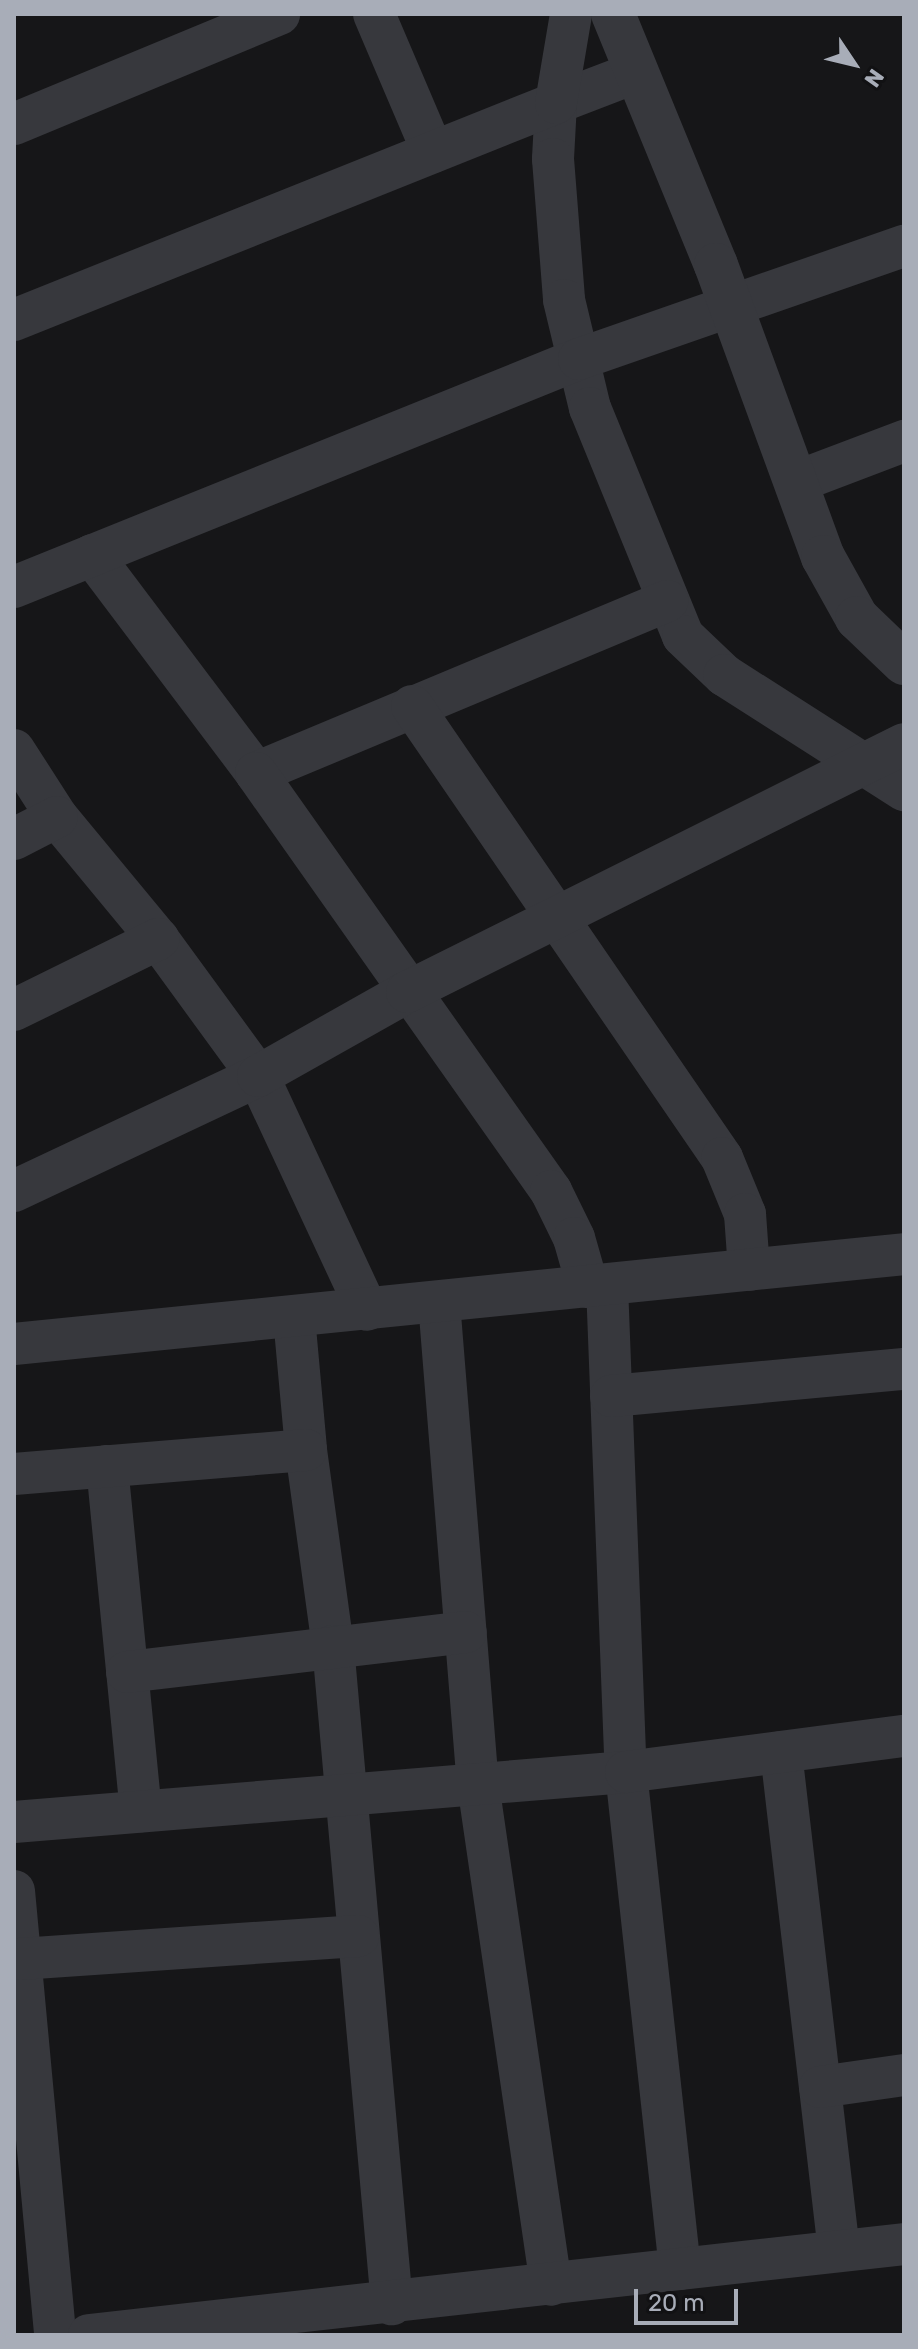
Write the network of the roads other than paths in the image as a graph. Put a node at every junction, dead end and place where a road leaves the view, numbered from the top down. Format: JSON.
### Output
{"nodes":[{"id":1,"x":279,"y":14,"type":"edge"},
{"id":2,"x":374,"y":14,"type":"edge"},
{"id":3,"x":571,"y":14,"type":"edge"},
{"id":4,"x":613,"y":14,"type":"edge"},
{"id":5,"x":199,"y":29,"type":"edge"},
{"id":6,"x":637,"y":72,"type":"junction"},
{"id":7,"x":556,"y":103,"type":"junction"},
{"id":8,"x":14,"y":124,"type":"edge"},
{"id":9,"x":433,"y":152,"type":"junction"},
{"id":10,"x":904,"y":246,"type":"edge"},
{"id":11,"x":733,"y":309,"type":"junction"},
{"id":12,"x":14,"y":320,"type":"edge"},
{"id":13,"x":579,"y":359,"type":"junction"},
{"id":14,"x":904,"y":441,"type":"edge"},
{"id":15,"x":796,"y":482,"type":"junction"},
{"id":16,"x":92,"y":555,"type":"junction"},
{"id":17,"x":14,"y":587,"type":"edge"},
{"id":18,"x":668,"y":601,"type":"junction"},
{"id":19,"x":899,"y":647,"type":"edge"},
{"id":20,"x":412,"y":706,"type":"junction"},
{"id":21,"x":904,"y":744,"type":"edge"},
{"id":22,"x":14,"y":750,"type":"edge"},
{"id":23,"x":864,"y":765,"type":"junction"},
{"id":24,"x":256,"y":773,"type":"junction"},
{"id":25,"x":904,"y":790,"type":"edge"},
{"id":26,"x":57,"y":817,"type":"junction"},
{"id":27,"x":14,"y":839,"type":"edge"},
{"id":28,"x":557,"y":917,"type":"junction"},
{"id":29,"x":158,"y":939,"type":"junction"},
{"id":30,"x":407,"y":992,"type":"junction"},
{"id":31,"x":14,"y":1010,"type":"edge"},
{"id":32,"x":258,"y":1076,"type":"junction"},
{"id":33,"x":14,"y":1191,"type":"edge"},
{"id":34,"x":904,"y":1254,"type":"edge"},
{"id":35,"x":749,"y":1270,"type":"junction"},
{"id":36,"x":597,"y":1286,"type":"junction"},
{"id":37,"x":439,"y":1302,"type":"junction"},
{"id":38,"x":367,"y":1310,"type":"junction"},
{"id":39,"x":294,"y":1317,"type":"junction"},
{"id":40,"x":14,"y":1344,"type":"edge"},
{"id":41,"x":904,"y":1369,"type":"edge"},
{"id":42,"x":611,"y":1396,"type":"junction"},
{"id":43,"x":306,"y":1450,"type":"junction"},
{"id":44,"x":107,"y":1466,"type":"junction"},
{"id":45,"x":14,"y":1474,"type":"edge"},
{"id":46,"x":466,"y":1632,"type":"junction"},
{"id":47,"x":333,"y":1646,"type":"junction"},
{"id":48,"x":127,"y":1672,"type":"junction"},
{"id":49,"x":904,"y":1736,"type":"edge"},
{"id":50,"x":781,"y":1752,"type":"junction"},
{"id":51,"x":626,"y":1772,"type":"junction"},
{"id":52,"x":478,"y":1784,"type":"junction"},
{"id":53,"x":345,"y":1795,"type":"junction"},
{"id":54,"x":141,"y":1811,"type":"junction"},
{"id":55,"x":14,"y":1822,"type":"edge"},
{"id":56,"x":14,"y":1891,"type":"edge"},
{"id":57,"x":358,"y":1936,"type":"junction"},
{"id":58,"x":20,"y":1959,"type":"junction"},
{"id":59,"x":904,"y":2075,"type":"edge"},
{"id":60,"x":820,"y":2087,"type":"junction"},
{"id":61,"x":904,"y":2244,"type":"edge"},
{"id":62,"x":839,"y":2251,"type":"junction"},
{"id":63,"x":680,"y":2269,"type":"junction"},
{"id":64,"x":551,"y":2285,"type":"junction"},
{"id":65,"x":392,"y":2304,"type":"junction"},
{"id":66,"x":55,"y":2335,"type":"edge"},
{"id":67,"x":89,"y":2335,"type":"edge"}],
"edges":[{"from":1,"to":5,"type":"street"},
{"from":2,"to":9,"type":"street"},
{"from":3,"to":7,"type":"street"},
{"from":4,"to":6,"type":"street"},
{"from":5,"to":8,"type":"street"},
{"from":6,"to":7,"type":"street"},
{"from":6,"to":11,"type":"street"},
{"from":7,"to":9,"type":"street"},
{"from":7,"to":13,"type":"street"},
{"from":9,"to":12,"type":"street"},
{"from":10,"to":11,"type":"street"},
{"from":11,"to":13,"type":"street"},
{"from":11,"to":15,"type":"street"},
{"from":13,"to":16,"type":"street"},
{"from":13,"to":18,"type":"street"},
{"from":14,"to":15,"type":"street"},
{"from":15,"to":19,"type":"street"},
{"from":16,"to":17,"type":"street"},
{"from":16,"to":24,"type":"street"},
{"from":18,"to":20,"type":"street"},
{"from":18,"to":23,"type":"street"},
{"from":20,"to":24,"type":"street"},
{"from":20,"to":28,"type":"street"},
{"from":21,"to":23,"type":"street"},
{"from":22,"to":26,"type":"street"},
{"from":23,"to":25,"type":"street"},
{"from":23,"to":28,"type":"street"},
{"from":24,"to":30,"type":"street"},
{"from":26,"to":27,"type":"street"},
{"from":26,"to":29,"type":"street"},
{"from":28,"to":30,"type":"street"},
{"from":28,"to":35,"type":"street"},
{"from":29,"to":31,"type":"street"},
{"from":29,"to":32,"type":"street"},
{"from":30,"to":32,"type":"street"},
{"from":30,"to":36,"type":"street"},
{"from":32,"to":33,"type":"street"},
{"from":32,"to":38,"type":"street"},
{"from":34,"to":35,"type":"street"},
{"from":35,"to":36,"type":"street"},
{"from":36,"to":37,"type":"street"},
{"from":36,"to":42,"type":"street"},
{"from":37,"to":38,"type":"street"},
{"from":37,"to":46,"type":"street"},
{"from":38,"to":39,"type":"street"},
{"from":39,"to":40,"type":"street"},
{"from":39,"to":43,"type":"street"},
{"from":41,"to":42,"type":"street"},
{"from":42,"to":51,"type":"street"},
{"from":43,"to":44,"type":"street"},
{"from":43,"to":47,"type":"street"},
{"from":44,"to":45,"type":"street"},
{"from":44,"to":48,"type":"street"},
{"from":46,"to":47,"type":"street"},
{"from":46,"to":52,"type":"street"},
{"from":47,"to":48,"type":"street"},
{"from":47,"to":53,"type":"street"},
{"from":48,"to":54,"type":"street"},
{"from":49,"to":50,"type":"street"},
{"from":50,"to":51,"type":"street"},
{"from":50,"to":60,"type":"street"},
{"from":51,"to":52,"type":"street"},
{"from":51,"to":63,"type":"street"},
{"from":52,"to":53,"type":"street"},
{"from":52,"to":64,"type":"street"},
{"from":53,"to":54,"type":"street"},
{"from":53,"to":57,"type":"street"},
{"from":54,"to":55,"type":"street"},
{"from":56,"to":58,"type":"street"},
{"from":57,"to":58,"type":"street"},
{"from":57,"to":65,"type":"street"},
{"from":58,"to":66,"type":"street"},
{"from":59,"to":60,"type":"street"},
{"from":60,"to":62,"type":"street"},
{"from":61,"to":62,"type":"street"},
{"from":62,"to":63,"type":"street"},
{"from":63,"to":64,"type":"street"},
{"from":64,"to":65,"type":"street"},
{"from":65,"to":67,"type":"street"}]}
